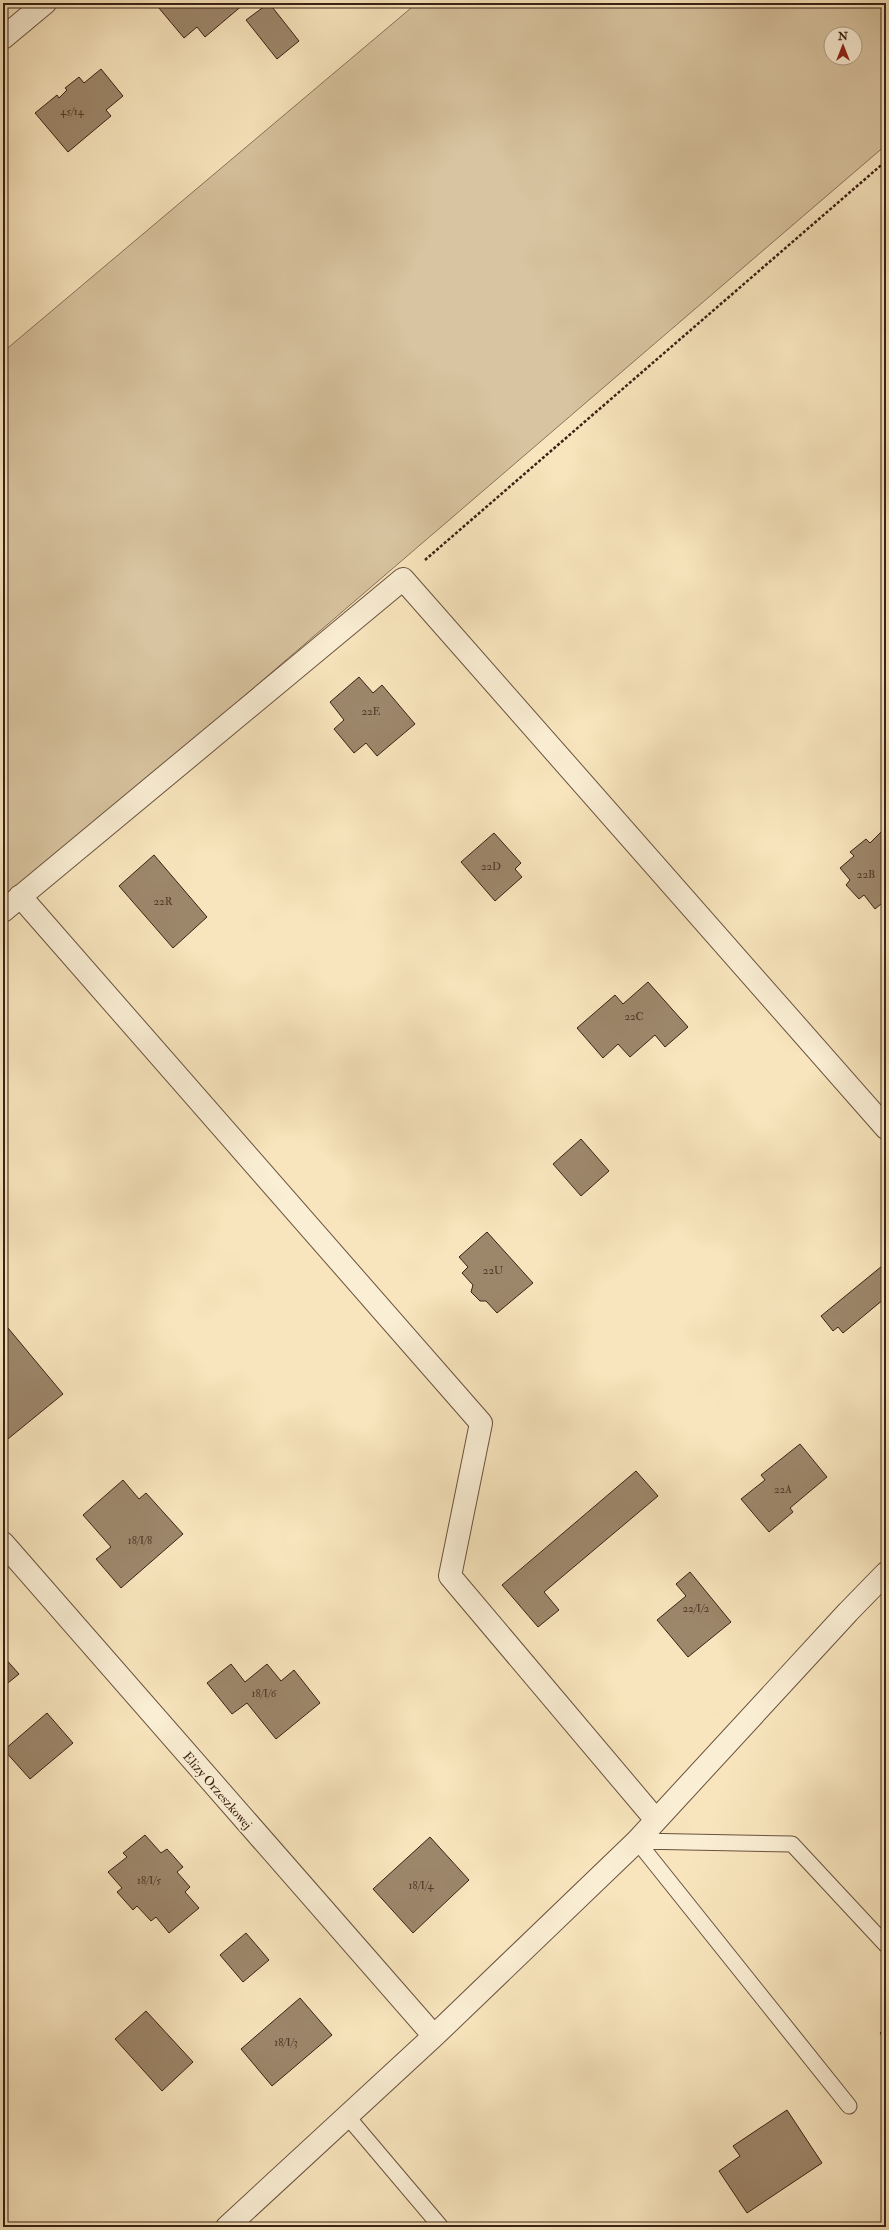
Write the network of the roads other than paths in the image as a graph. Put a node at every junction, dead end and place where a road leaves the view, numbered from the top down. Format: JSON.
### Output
{"nodes":[{"id":1,"x":45,"y":3,"type":"edge"},
{"id":2,"x":3,"y":38,"type":"edge"},
{"id":3,"x":20,"y":896,"type":"junction"},
{"id":4,"x":3,"y":911,"type":"edge"},
{"id":5,"x":886,"y":1128,"type":"edge"},
{"id":6,"x":3,"y":1544,"type":"edge"},
{"id":7,"x":886,"y":1573,"type":"edge"},
{"id":8,"x":656,"y":1820,"type":"junction"},
{"id":9,"x":637,"y":1841,"type":"junction"},
{"id":10,"x":886,"y":1944,"type":"edge"},
{"id":11,"x":434,"y":2036,"type":"junction"},
{"id":12,"x":849,"y":2106,"type":"dead end"},
{"id":13,"x":347,"y":2116,"type":"junction"},
{"id":14,"x":227,"y":2227,"type":"edge"},
{"id":15,"x":441,"y":2227,"type":"edge"}],
"edges":[{"from":1,"to":2,"type":"street"},
{"from":3,"to":4,"type":"street"},
{"from":3,"to":5,"type":"street"},
{"from":3,"to":8,"type":"street"},
{"from":6,"to":11,"type":"street","name":"Elizy Orzeszkowej"},
{"from":7,"to":8,"type":"street"},
{"from":8,"to":9,"type":"street"},
{"from":9,"to":10,"type":"lane"},
{"from":9,"to":11,"type":"street"},
{"from":9,"to":12,"type":"lane"},
{"from":11,"to":13,"type":"street"},
{"from":13,"to":14,"type":"street"},
{"from":13,"to":15,"type":"lane"}]}
